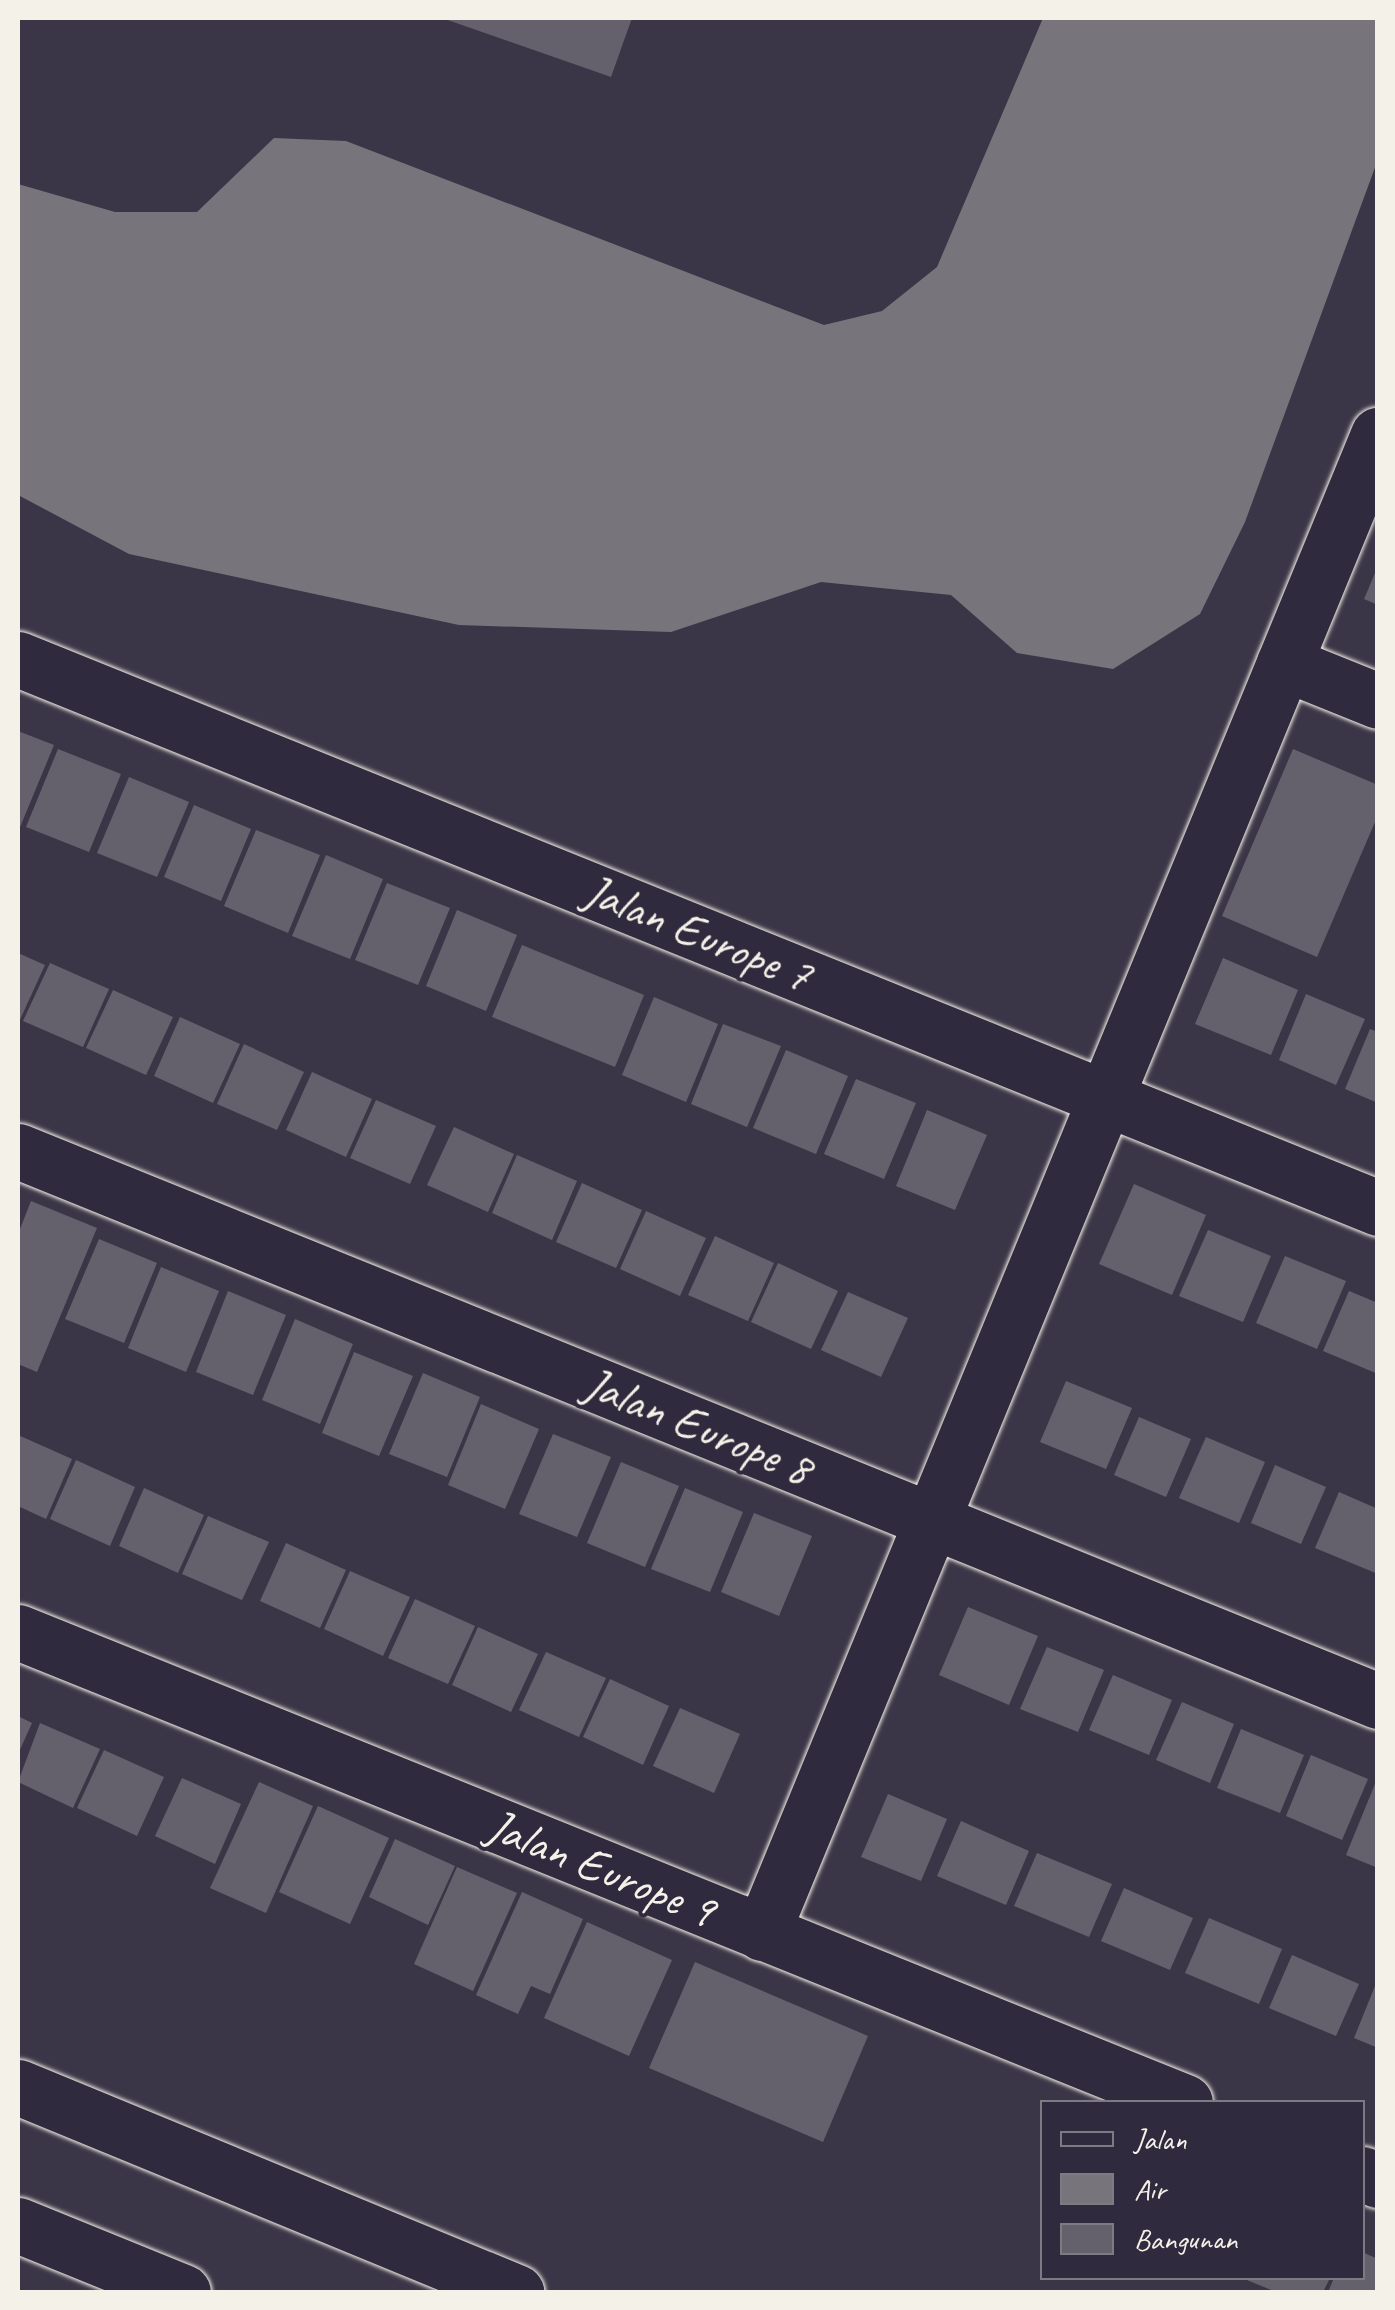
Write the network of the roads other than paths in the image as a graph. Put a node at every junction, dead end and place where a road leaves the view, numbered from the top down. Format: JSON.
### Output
{"nodes":[{"id":1,"x":1378,"y":435,"type":"edge"},
{"id":2,"x":18,"y":659,"type":"edge"},
{"id":3,"x":1284,"y":663,"type":"junction"},
{"id":4,"x":1378,"y":701,"type":"edge"},
{"id":5,"x":1104,"y":1098,"type":"junction"},
{"id":6,"x":18,"y":1151,"type":"edge"},
{"id":7,"x":1378,"y":1208,"type":"edge"},
{"id":8,"x":932,"y":1520,"type":"junction"},
{"id":9,"x":18,"y":1632,"type":"edge"},
{"id":10,"x":1378,"y":1701,"type":"edge"},
{"id":11,"x":762,"y":1932,"type":"junction"},
{"id":12,"x":18,"y":2087,"type":"edge"},
{"id":13,"x":1180,"y":2100,"type":"edge"},
{"id":14,"x":18,"y":2224,"type":"edge"},
{"id":15,"x":182,"y":2292,"type":"edge"},
{"id":16,"x":516,"y":2292,"type":"edge"}],
"edges":[{"from":1,"to":3,"type":"street"},
{"from":2,"to":5,"type":"street","name":"Jalan Europe 7"},
{"from":3,"to":4,"type":"street"},
{"from":3,"to":5,"type":"street"},
{"from":5,"to":7,"type":"street","name":"Jalan Europe 7"},
{"from":5,"to":8,"type":"street"},
{"from":6,"to":8,"type":"street","name":"Jalan Europe 8"},
{"from":8,"to":10,"type":"street","name":"Jalan Europe 8"},
{"from":8,"to":11,"type":"street"},
{"from":9,"to":11,"type":"street","name":"Jalan Europe 9"},
{"from":11,"to":13,"type":"street","name":"Jalan Europe 9"},
{"from":12,"to":16,"type":"street"},
{"from":14,"to":15,"type":"street"}]}
